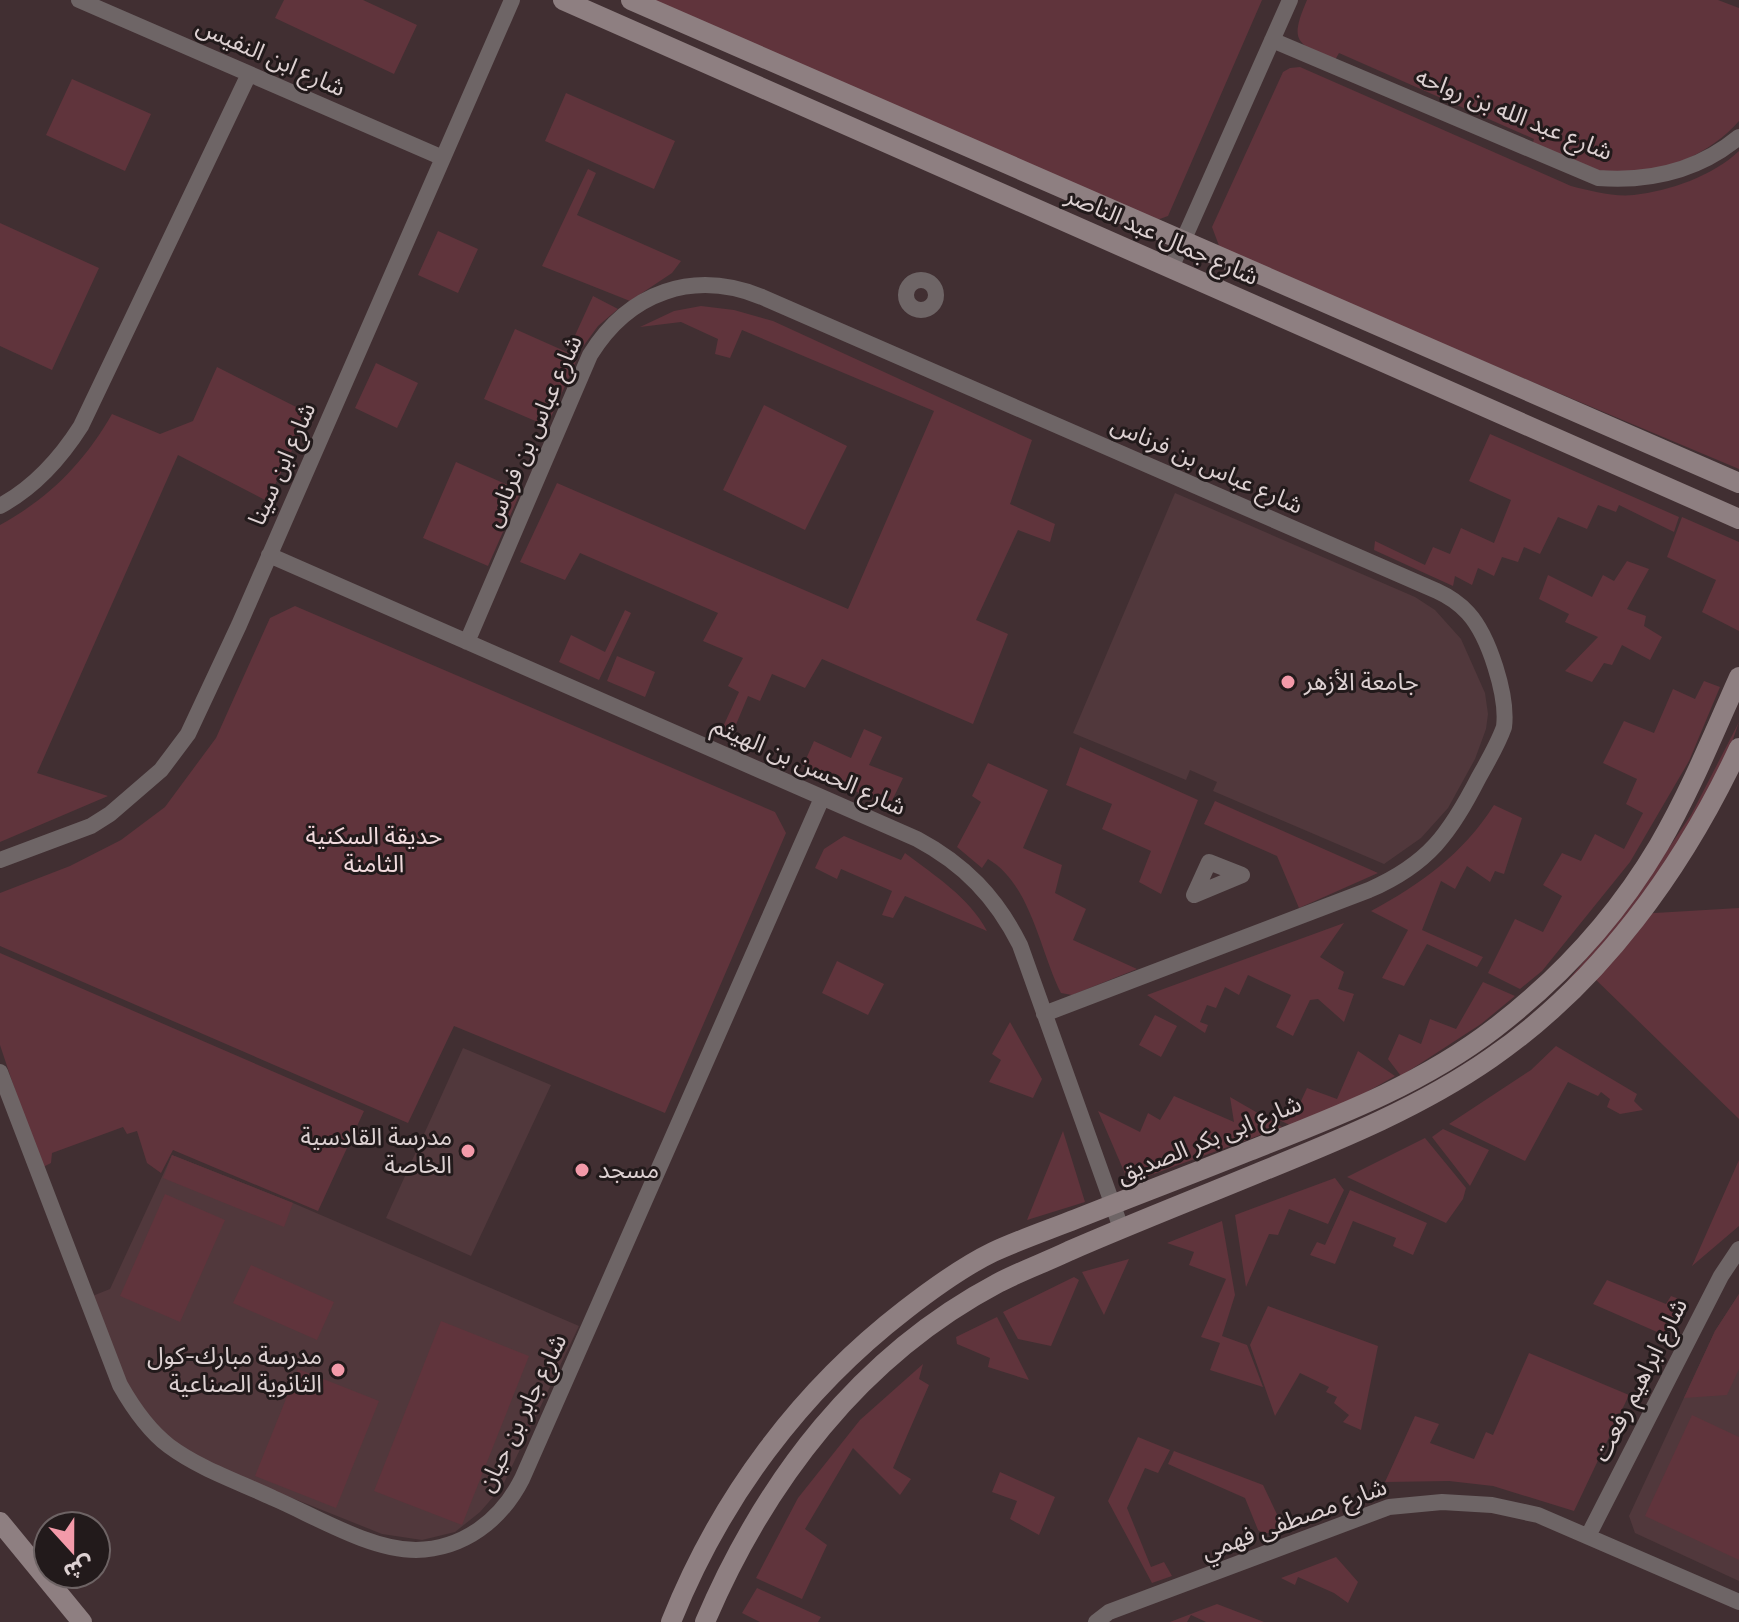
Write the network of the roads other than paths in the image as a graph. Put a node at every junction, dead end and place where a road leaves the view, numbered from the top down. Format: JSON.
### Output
{"nodes":[{"id":1,"x":79,"y":0,"type":"edge"},
{"id":2,"x":512,"y":0,"type":"edge"},
{"id":3,"x":563,"y":0,"type":"edge"},
{"id":4,"x":631,"y":0,"type":"edge"},
{"id":5,"x":1290,"y":0,"type":"edge"},
{"id":6,"x":1272,"y":40,"type":"junction"},
{"id":7,"x":249,"y":74,"type":"junction"},
{"id":8,"x":1739,"y":137,"type":"edge"},
{"id":9,"x":443,"y":158,"type":"junction"},
{"id":10,"x":1183,"y":241,"type":"junction"},
{"id":11,"x":1171,"y":268,"type":"junction"},
{"id":12,"x":1739,"y":483,"type":"edge"},
{"id":13,"x":0,"y":506,"type":"edge"},
{"id":14,"x":1739,"y":519,"type":"edge"},
{"id":15,"x":269,"y":555,"type":"junction"},
{"id":16,"x":467,"y":642,"type":"junction"},
{"id":17,"x":1739,"y":677,"type":"edge"},
{"id":18,"x":1739,"y":748,"type":"edge"},
{"id":19,"x":822,"y":798,"type":"junction"},
{"id":20,"x":0,"y":860,"type":"edge"},
{"id":21,"x":1044,"y":1014,"type":"junction"},
{"id":22,"x":0,"y":1072,"type":"edge"},
{"id":23,"x":1112,"y":1205,"type":"junction"},
{"id":24,"x":1121,"y":1228,"type":"junction"},
{"id":25,"x":1739,"y":1249,"type":"edge"},
{"id":26,"x":0,"y":1522,"type":"edge"},
{"id":27,"x":1588,"y":1536,"type":"junction"},
{"id":28,"x":1739,"y":1602,"type":"edge"},
{"id":29,"x":82,"y":1622,"type":"edge"},
{"id":30,"x":671,"y":1622,"type":"edge"},
{"id":31,"x":705,"y":1622,"type":"edge"},
{"id":32,"x":1096,"y":1622,"type":"edge"}],
"edges":[{"from":1,"to":7,"type":"street","name":"شارع ابن النفيس"},
{"from":2,"to":9,"type":"street","name":"شارع ابن سينا"},
{"from":3,"to":11,"type":"main road","name":"شارع جمال عبد الناصر"},
{"from":4,"to":10,"type":"main road","name":"شارع جمال عبد الناصر"},
{"from":5,"to":6,"type":"street"},
{"from":6,"to":8,"type":"street","name":"شارع عبد الله بن رواحه"},
{"from":6,"to":10,"type":"street"},
{"from":7,"to":9,"type":"street","name":"شارع ابن النفيس"},
{"from":7,"to":13,"type":"street"},
{"from":9,"to":15,"type":"street","name":"شارع ابن سينا"},
{"from":10,"to":11,"type":"street"},
{"from":10,"to":12,"type":"main road","name":"شارع جمال عبد الناصر"},
{"from":11,"to":14,"type":"main road","name":"شارع جمال عبد الناصر"},
{"from":15,"to":16,"type":"street","name":"شارع الحسن بن الهيثم"},
{"from":15,"to":20,"type":"street","name":"شارع ابن سينا"},
{"from":16,"to":19,"type":"street","name":"شارع الحسن بن الهيثم"},
{"from":16,"to":21,"type":"street","name":"شارع عباس بن فرناس"},
{"from":17,"to":23,"type":"main road","name":"شارع ابى بكر الصديق"},
{"from":18,"to":24,"type":"main road","name":"شارع ابى بكر الصديق"},
{"from":19,"to":21,"type":"street","name":"شارع الحسن بن الهيثم"},
{"from":19,"to":22,"type":"street","name":"شارع جابر بن حيان"},
{"from":21,"to":23,"type":"street","name":"شارع الحسن بن الهيثم"},
{"from":23,"to":24,"type":"street","name":"شارع الحسن بن الهيثم"},
{"from":23,"to":30,"type":"main road","name":"شارع ابى بكر الصديق"},
{"from":24,"to":31,"type":"main road","name":"شارع ابى بكر الصديق"},
{"from":25,"to":27,"type":"street","name":"شارع ابراهيم رفعت"},
{"from":26,"to":29,"type":"main road"},
{"from":27,"to":28,"type":"street","name":"شارع مصطفى فهمي"},
{"from":27,"to":32,"type":"street","name":"شارع مصطفى فهمي"}]}
